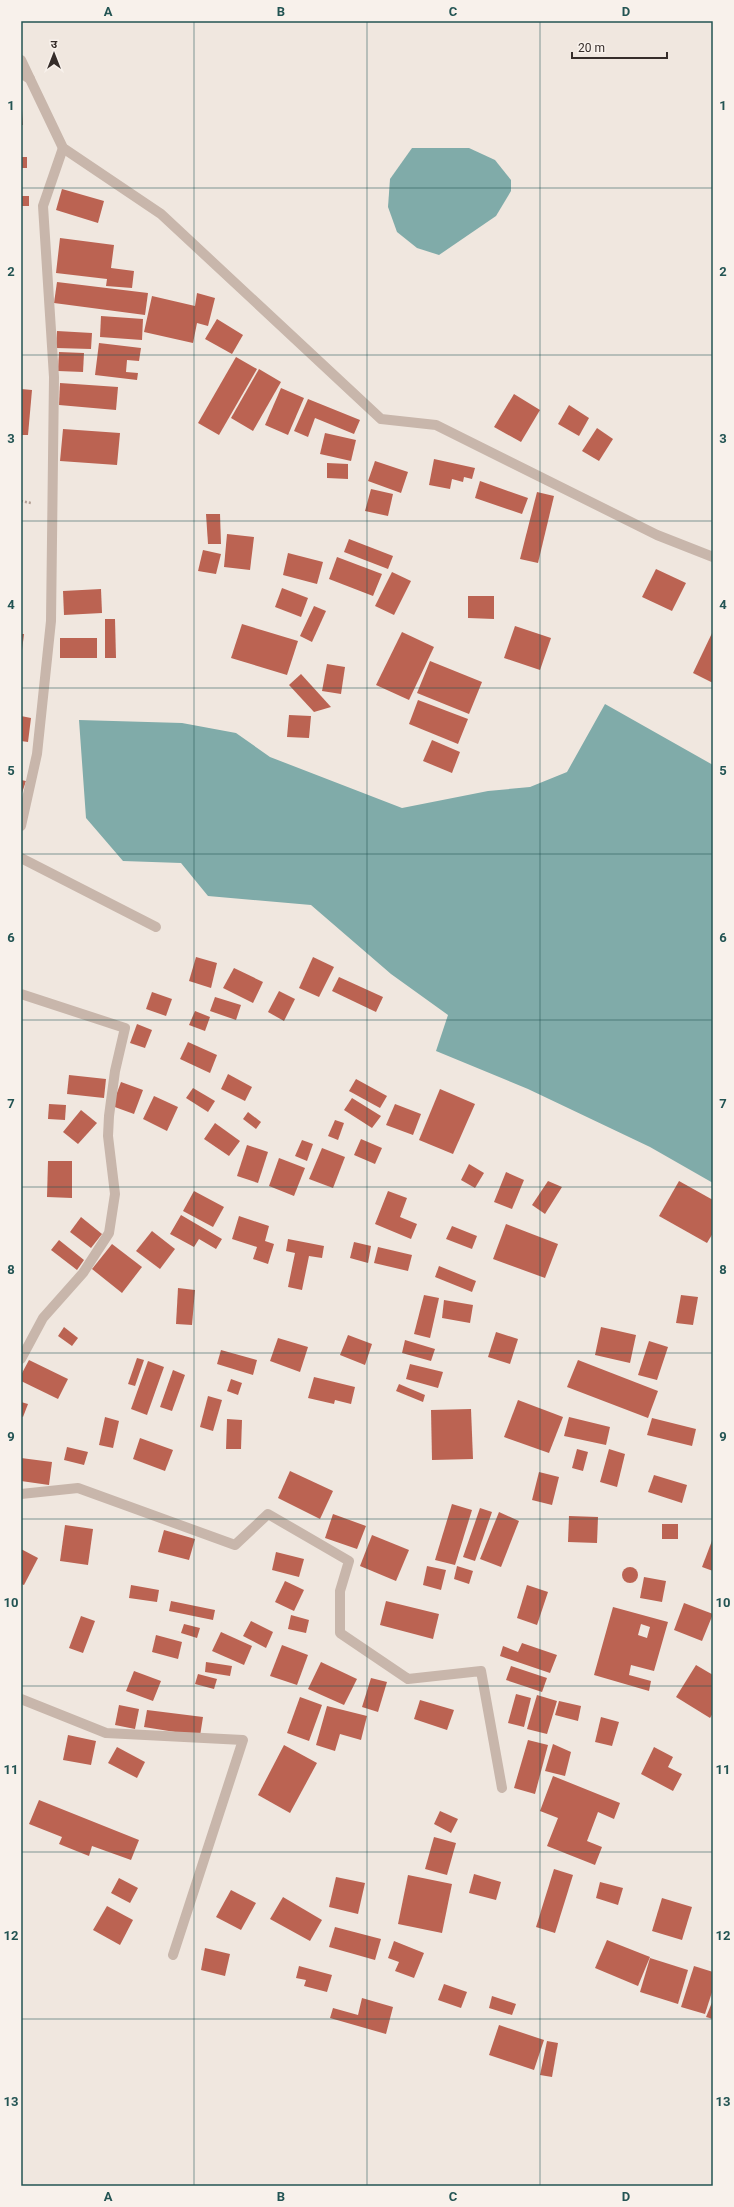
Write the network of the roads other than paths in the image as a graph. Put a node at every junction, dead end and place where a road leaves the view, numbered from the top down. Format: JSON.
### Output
{"nodes":[{"id":1,"x":21,"y":60,"type":"edge"},
{"id":2,"x":21,"y":73,"type":"edge"},
{"id":3,"x":30,"y":80,"type":"junction"},
{"id":4,"x":63,"y":148,"type":"junction"},
{"id":5,"x":713,"y":557,"type":"edge"},
{"id":6,"x":21,"y":826,"type":"edge"},
{"id":7,"x":21,"y":858,"type":"edge"},
{"id":8,"x":156,"y":927,"type":"dead end"},
{"id":9,"x":21,"y":994,"type":"edge"},
{"id":10,"x":21,"y":1359,"type":"edge"},
{"id":11,"x":21,"y":1494,"type":"edge"},
{"id":12,"x":21,"y":1699,"type":"edge"},
{"id":13,"x":502,"y":1788,"type":"dead end"},
{"id":14,"x":173,"y":1955,"type":"dead end"}],
"edges":[{"from":1,"to":3,"type":"street"},
{"from":2,"to":3,"type":"street"},
{"from":3,"to":4,"type":"street"},
{"from":4,"to":5,"type":"street"},
{"from":4,"to":6,"type":"street"},
{"from":7,"to":8,"type":"street"},
{"from":9,"to":10,"type":"street"},
{"from":11,"to":13,"type":"street"},
{"from":12,"to":14,"type":"street"}]}
